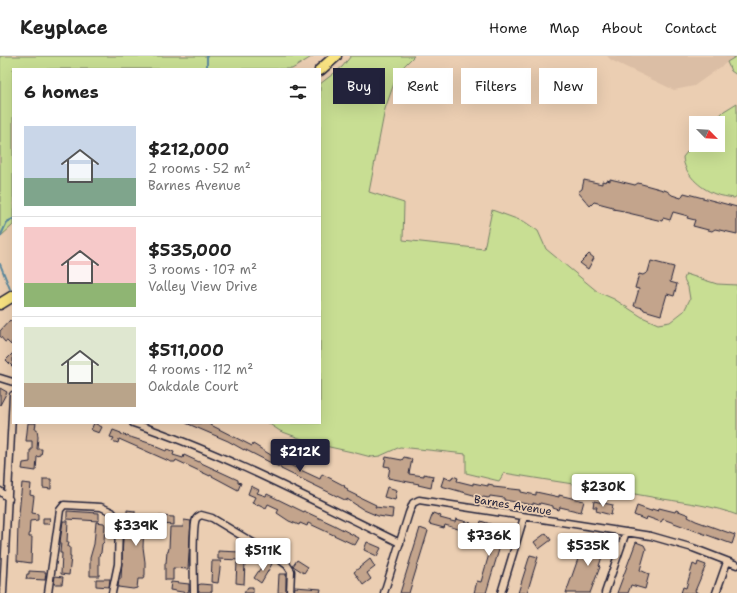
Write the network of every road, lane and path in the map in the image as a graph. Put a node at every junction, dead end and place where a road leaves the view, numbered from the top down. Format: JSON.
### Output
{"nodes":[{"id":1,"x":336,"y":56,"type":"edge"},
{"id":2,"x":321,"y":69,"type":"edge"},
{"id":3,"x":12,"y":297,"type":"edge"},
{"id":4,"x":0,"y":304,"type":"edge"},
{"id":5,"x":0,"y":378,"type":"edge"},
{"id":6,"x":12,"y":382,"type":"edge"},
{"id":7,"x":12,"y":421,"type":"edge"},
{"id":8,"x":136,"y":424,"type":"edge"},
{"id":9,"x":0,"y":491,"type":"edge"},
{"id":10,"x":9,"y":499,"type":"junction"},
{"id":11,"x":524,"y":517,"type":"junction"},
{"id":12,"x":626,"y":532,"type":"junction"},
{"id":13,"x":400,"y":543,"type":"junction"},
{"id":14,"x":727,"y":562,"type":"junction"},
{"id":15,"x":737,"y":565,"type":"edge"},
{"id":16,"x":3,"y":593,"type":"edge"},
{"id":17,"x":48,"y":593,"type":"edge"},
{"id":18,"x":112,"y":593,"type":"edge"},
{"id":19,"x":194,"y":593,"type":"edge"},
{"id":20,"x":290,"y":593,"type":"edge"},
{"id":21,"x":384,"y":593,"type":"edge"},
{"id":22,"x":501,"y":593,"type":"edge"},
{"id":23,"x":605,"y":593,"type":"edge"},
{"id":24,"x":716,"y":593,"type":"edge"}],
"edges":[{"from":1,"to":2,"type":"main road"},
{"from":3,"to":4,"type":"main road"},
{"from":5,"to":6,"type":"street"},
{"from":7,"to":10,"type":"street"},
{"from":8,"to":13,"type":"street"},
{"from":9,"to":10,"type":"street"},
{"from":10,"to":16,"type":"street"},
{"from":11,"to":12,"type":"street","name":"Barnes Avenue"},
{"from":11,"to":13,"type":"street","name":"Barnes Avenue"},
{"from":11,"to":22,"type":"street"},
{"from":12,"to":14,"type":"street","name":"Barnes Avenue"},
{"from":12,"to":23,"type":"street"},
{"from":13,"to":21,"type":"street"},
{"from":14,"to":15,"type":"street","name":"Barnes Avenue"},
{"from":14,"to":24,"type":"street"},
{"from":17,"to":18,"type":"street"},
{"from":19,"to":20,"type":"street"}]}
